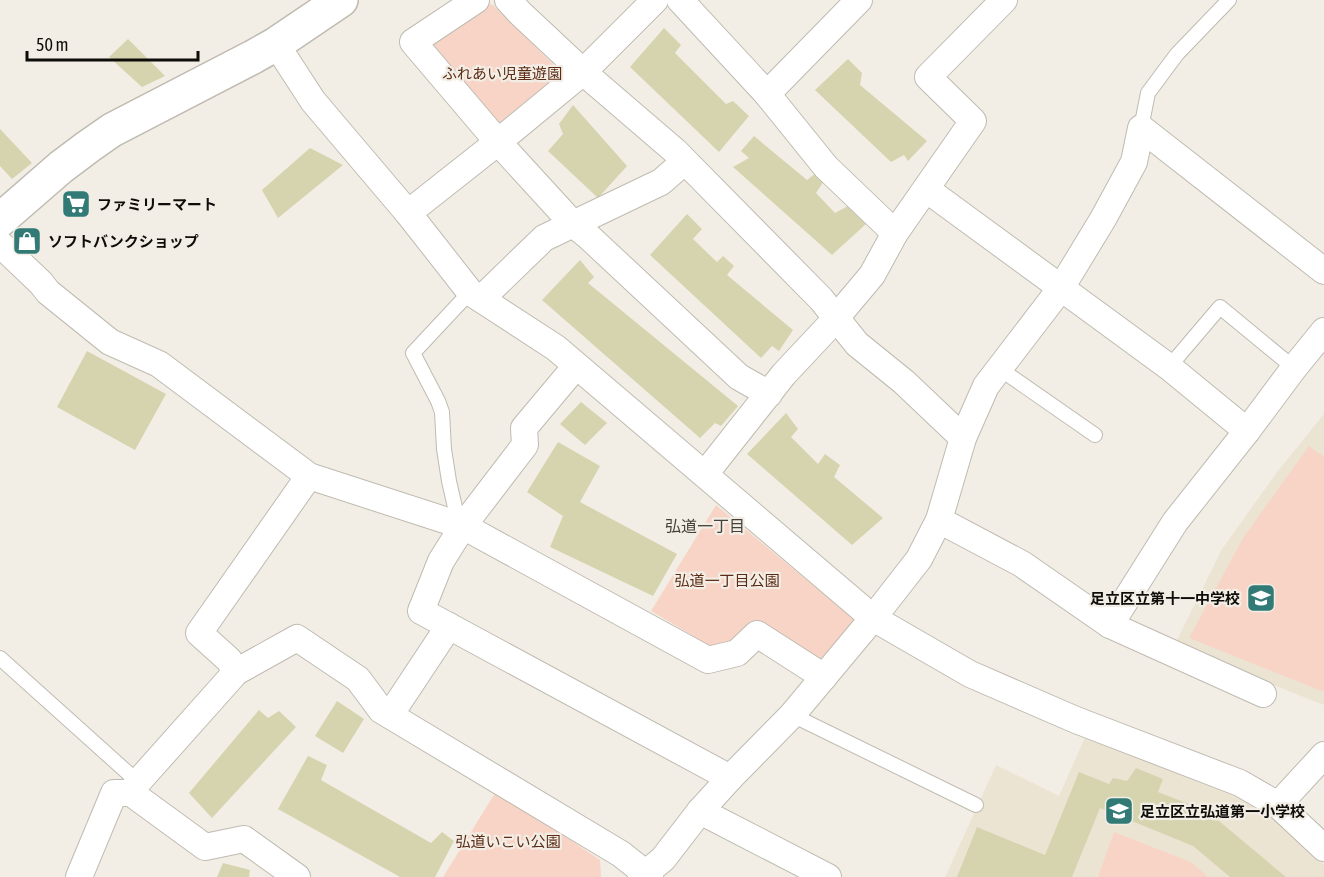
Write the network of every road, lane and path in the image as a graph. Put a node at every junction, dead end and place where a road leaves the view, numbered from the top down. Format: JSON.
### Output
{"nodes":[{"id":1,"x":341,"y":0,"type":"edge"},
{"id":2,"x":476,"y":0,"type":"edge"},
{"id":3,"x":508,"y":0,"type":"edge"},
{"id":4,"x":655,"y":0,"type":"edge"},
{"id":5,"x":681,"y":0,"type":"edge"},
{"id":6,"x":859,"y":0,"type":"edge"},
{"id":7,"x":1004,"y":0,"type":"edge"},
{"id":8,"x":1229,"y":0,"type":"edge"},
{"id":9,"x":276,"y":44,"type":"junction"},
{"id":10,"x":583,"y":72,"type":"junction"},
{"id":11,"x":767,"y":94,"type":"junction"},
{"id":12,"x":1141,"y":128,"type":"junction"},
{"id":13,"x":498,"y":142,"type":"junction"},
{"id":14,"x":684,"y":162,"type":"junction"},
{"id":15,"x":926,"y":189,"type":"junction"},
{"id":16,"x":408,"y":213,"type":"junction"},
{"id":17,"x":0,"y":220,"type":"edge"},
{"id":18,"x":573,"y":224,"type":"junction"},
{"id":19,"x":895,"y":233,"type":"junction"},
{"id":20,"x":0,"y":244,"type":"edge"},
{"id":21,"x":1324,"y":271,"type":"edge"},
{"id":22,"x":1061,"y":288,"type":"junction"},
{"id":23,"x":476,"y":295,"type":"junction"},
{"id":24,"x":835,"y":318,"type":"junction"},
{"id":25,"x":1324,"y":331,"type":"edge"},
{"id":26,"x":576,"y":366,"type":"junction"},
{"id":27,"x":1169,"y":367,"type":"junction"},
{"id":28,"x":1294,"y":368,"type":"junction"},
{"id":29,"x":1000,"y":369,"type":"junction"},
{"id":30,"x":769,"y":394,"type":"junction"},
{"id":31,"x":1247,"y":431,"type":"junction"},
{"id":32,"x":1095,"y":435,"type":"dead end"},
{"id":33,"x":963,"y":438,"type":"junction"},
{"id":34,"x":705,"y":474,"type":"junction"},
{"id":35,"x":309,"y":476,"type":"junction"},
{"id":36,"x":939,"y":519,"type":"junction"},
{"id":37,"x":461,"y":526,"type":"junction"},
{"id":38,"x":873,"y":618,"type":"junction"},
{"id":39,"x":1110,"y":625,"type":"junction"},
{"id":40,"x":449,"y":626,"type":"junction"},
{"id":41,"x":0,"y":658,"type":"edge"},
{"id":42,"x":236,"y":672,"type":"junction"},
{"id":43,"x":824,"y":677,"type":"junction"},
{"id":44,"x":1263,"y":694,"type":"dead end"},
{"id":45,"x":390,"y":715,"type":"junction"},
{"id":46,"x":792,"y":715,"type":"junction"},
{"id":47,"x":1324,"y":755,"type":"edge"},
{"id":48,"x":730,"y":778,"type":"junction"},
{"id":49,"x":134,"y":787,"type":"junction"},
{"id":50,"x":976,"y":805,"type":"dead end"},
{"id":51,"x":1278,"y":805,"type":"junction"},
{"id":52,"x":700,"y":811,"type":"junction"},
{"id":53,"x":1324,"y":848,"type":"edge"},
{"id":54,"x":645,"y":876,"type":"edge"},
{"id":55,"x":79,"y":877,"type":"edge"},
{"id":56,"x":297,"y":877,"type":"edge"},
{"id":57,"x":828,"y":877,"type":"edge"}],
"edges":[{"from":1,"to":9,"type":"street"},
{"from":2,"to":13,"type":"street"},
{"from":3,"to":10,"type":"street"},
{"from":4,"to":10,"type":"street"},
{"from":5,"to":11,"type":"street"},
{"from":6,"to":11,"type":"street"},
{"from":7,"to":15,"type":"street"},
{"from":8,"to":12,"type":"lane"},
{"from":9,"to":16,"type":"street"},
{"from":9,"to":17,"type":"street"},
{"from":10,"to":13,"type":"street"},
{"from":10,"to":14,"type":"street"},
{"from":11,"to":19,"type":"street"},
{"from":12,"to":21,"type":"street"},
{"from":12,"to":22,"type":"street"},
{"from":13,"to":16,"type":"street"},
{"from":13,"to":18,"type":"street"},
{"from":14,"to":18,"type":"street"},
{"from":14,"to":24,"type":"street"},
{"from":15,"to":19,"type":"street"},
{"from":15,"to":22,"type":"street"},
{"from":16,"to":23,"type":"street"},
{"from":18,"to":23,"type":"street"},
{"from":18,"to":30,"type":"street"},
{"from":19,"to":24,"type":"street"},
{"from":20,"to":35,"type":"street"},
{"from":22,"to":27,"type":"street"},
{"from":22,"to":29,"type":"street"},
{"from":23,"to":26,"type":"street"},
{"from":23,"to":37,"type":"lane"},
{"from":24,"to":30,"type":"street"},
{"from":24,"to":33,"type":"street"},
{"from":25,"to":28,"type":"street"},
{"from":26,"to":34,"type":"street"},
{"from":26,"to":37,"type":"street"},
{"from":27,"to":28,"type":"lane"},
{"from":27,"to":31,"type":"street"},
{"from":28,"to":31,"type":"street"},
{"from":29,"to":32,"type":"lane"},
{"from":29,"to":33,"type":"street"},
{"from":30,"to":34,"type":"street"},
{"from":31,"to":39,"type":"street"},
{"from":33,"to":36,"type":"street"},
{"from":34,"to":38,"type":"street"},
{"from":35,"to":37,"type":"street"},
{"from":35,"to":42,"type":"street"},
{"from":36,"to":38,"type":"street"},
{"from":36,"to":39,"type":"street"},
{"from":37,"to":40,"type":"street"},
{"from":37,"to":43,"type":"street"},
{"from":38,"to":43,"type":"street"},
{"from":38,"to":51,"type":"street"},
{"from":39,"to":44,"type":"street"},
{"from":40,"to":45,"type":"street"},
{"from":40,"to":48,"type":"street"},
{"from":41,"to":49,"type":"lane"},
{"from":42,"to":45,"type":"street"},
{"from":42,"to":49,"type":"street"},
{"from":43,"to":46,"type":"street"},
{"from":45,"to":54,"type":"street"},
{"from":46,"to":48,"type":"street"},
{"from":46,"to":50,"type":"lane"},
{"from":47,"to":51,"type":"street"},
{"from":48,"to":52,"type":"street"},
{"from":49,"to":55,"type":"street"},
{"from":49,"to":56,"type":"street"},
{"from":51,"to":53,"type":"street"},
{"from":52,"to":54,"type":"street"},
{"from":52,"to":57,"type":"street"}]}
